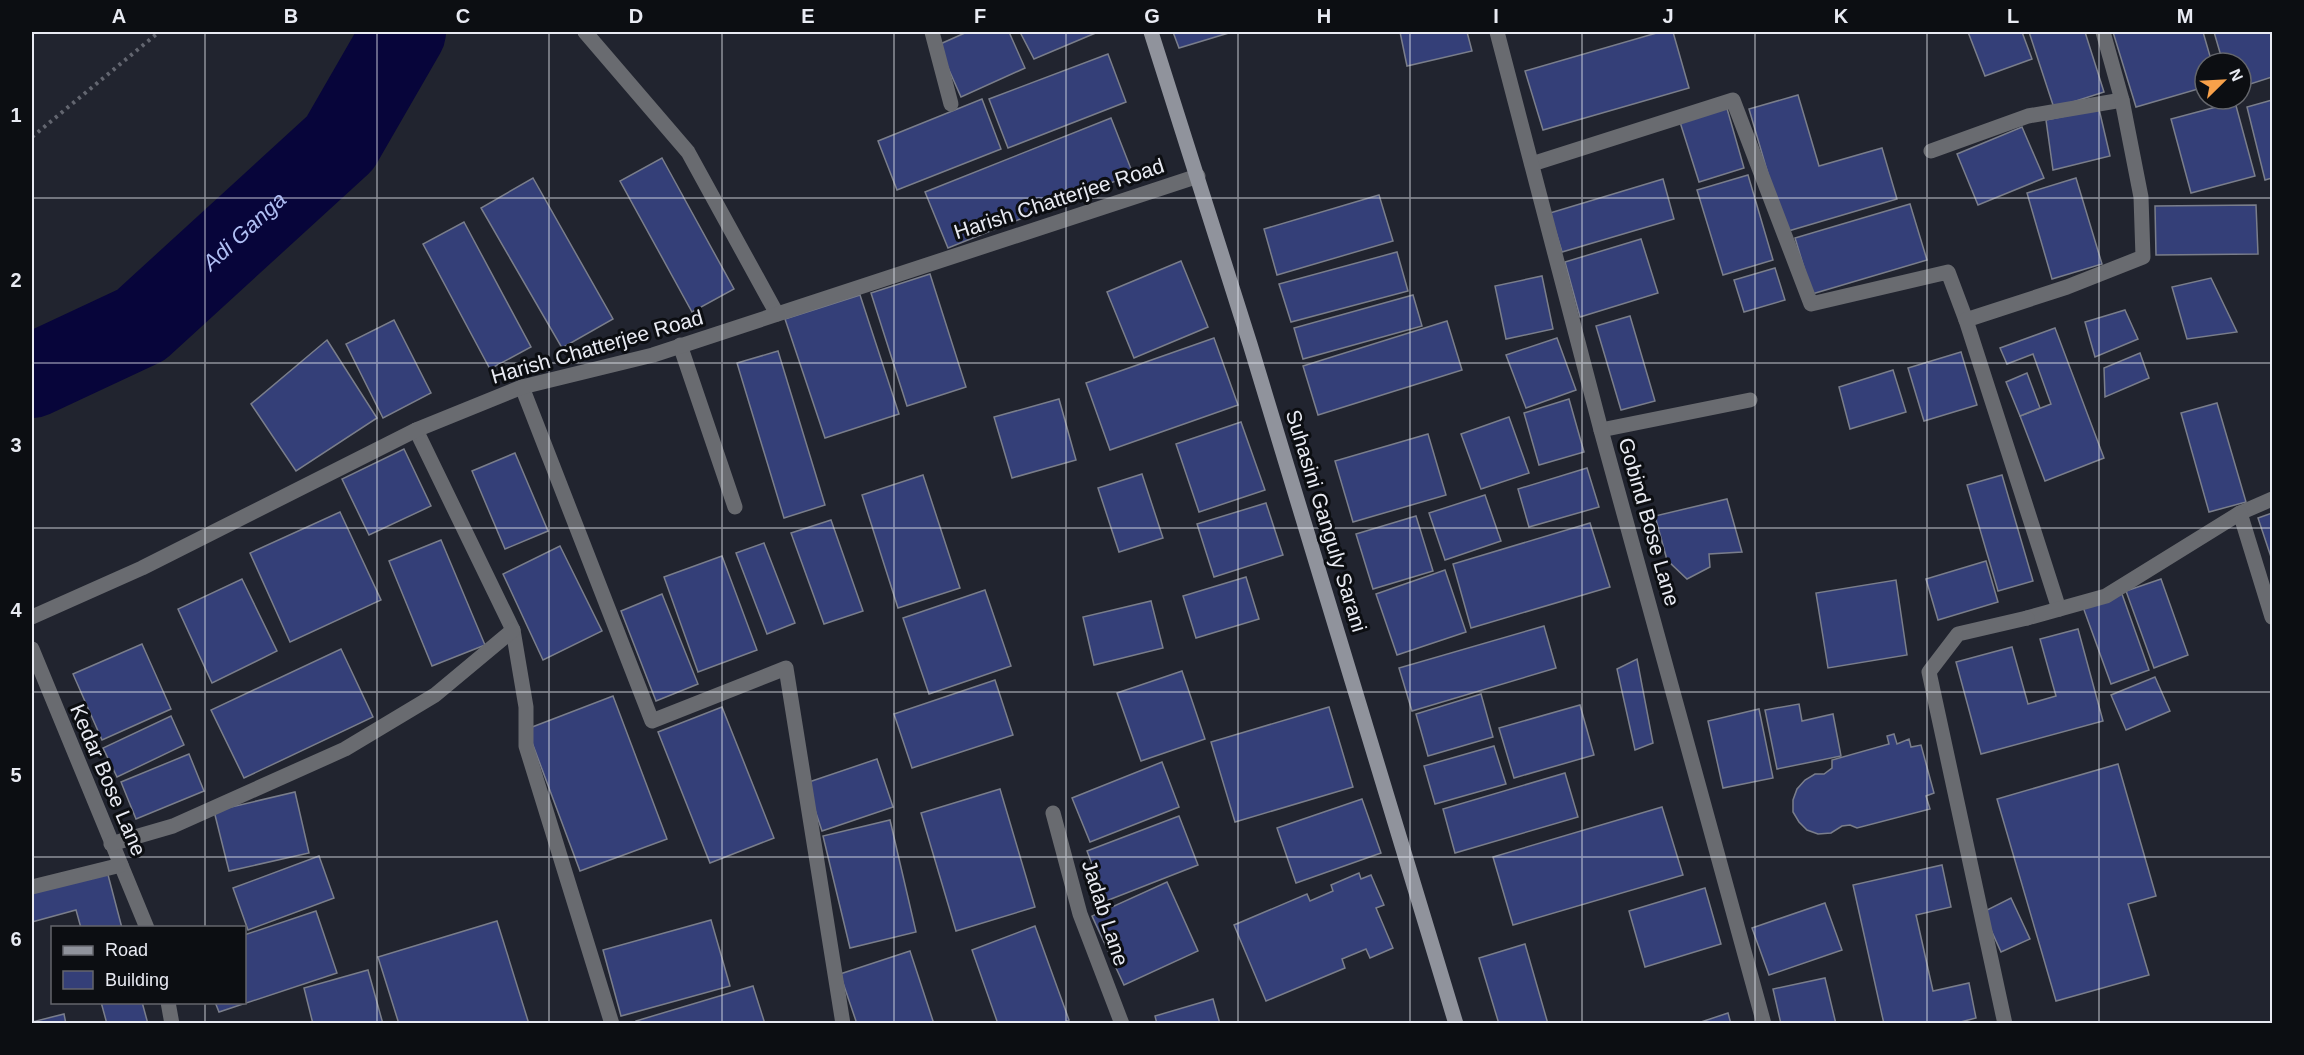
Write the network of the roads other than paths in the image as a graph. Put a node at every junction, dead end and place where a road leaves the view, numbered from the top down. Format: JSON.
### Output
{"nodes":[{"id":1,"x":585,"y":32,"type":"edge"},
{"id":2,"x":932,"y":32,"type":"edge"},
{"id":3,"x":1151,"y":32,"type":"edge"},
{"id":4,"x":1497,"y":32,"type":"edge"},
{"id":5,"x":2103,"y":32,"type":"edge"},
{"id":6,"x":2122,"y":100,"type":"junction"},
{"id":7,"x":951,"y":104,"type":"dead end"},
{"id":8,"x":1931,"y":151,"type":"dead end"},
{"id":9,"x":1532,"y":164,"type":"junction"},
{"id":10,"x":1198,"y":176,"type":"junction"},
{"id":11,"x":777,"y":314,"type":"junction"},
{"id":12,"x":1966,"y":320,"type":"junction"},
{"id":13,"x":680,"y":345,"type":"junction"},
{"id":14,"x":522,"y":387,"type":"junction"},
{"id":15,"x":1750,"y":400,"type":"dead end"},
{"id":16,"x":416,"y":430,"type":"junction"},
{"id":17,"x":1601,"y":430,"type":"junction"},
{"id":18,"x":2272,"y":499,"type":"edge"},
{"id":19,"x":735,"y":507,"type":"dead end"},
{"id":20,"x":2240,"y":513,"type":"junction"},
{"id":21,"x":2059,"y":609,"type":"junction"},
{"id":22,"x":32,"y":617,"type":"edge"},
{"id":23,"x":2272,"y":617,"type":"edge"},
{"id":24,"x":513,"y":630,"type":"junction"},
{"id":25,"x":32,"y":649,"type":"edge"},
{"id":26,"x":1053,"y":813,"type":"dead end"},
{"id":27,"x":111,"y":844,"type":"junction"},
{"id":28,"x":121,"y":865,"type":"junction"},
{"id":29,"x":32,"y":887,"type":"edge"},
{"id":30,"x":147,"y":926,"type":"edge"},
{"id":31,"x":168,"y":1004,"type":"edge"},
{"id":32,"x":172,"y":1023,"type":"edge"},
{"id":33,"x":612,"y":1023,"type":"edge"},
{"id":34,"x":843,"y":1023,"type":"edge"},
{"id":35,"x":1122,"y":1023,"type":"edge"},
{"id":36,"x":1456,"y":1023,"type":"edge"},
{"id":37,"x":1764,"y":1023,"type":"edge"},
{"id":38,"x":2005,"y":1023,"type":"edge"}],
"edges":[{"from":1,"to":11,"type":"street"},
{"from":2,"to":7,"type":"street"},
{"from":3,"to":10,"type":"street","name":"Suhasini Ganguly Sarani"},
{"from":4,"to":9,"type":"street","name":"Gobind Bose Lane"},
{"from":5,"to":6,"type":"street"},
{"from":6,"to":8,"type":"street"},
{"from":6,"to":12,"type":"street"},
{"from":9,"to":12,"type":"street"},
{"from":9,"to":17,"type":"street","name":"Gobind Bose Lane"},
{"from":10,"to":11,"type":"street","name":"Harish Chatterjee Road"},
{"from":10,"to":36,"type":"street","name":"Suhasini Ganguly Sarani"},
{"from":11,"to":13,"type":"street","name":"Harish Chatterjee Road"},
{"from":12,"to":21,"type":"street"},
{"from":13,"to":14,"type":"street","name":"Harish Chatterjee Road"},
{"from":13,"to":19,"type":"street"},
{"from":14,"to":16,"type":"street","name":"Harish Chatterjee Road"},
{"from":14,"to":34,"type":"street"},
{"from":15,"to":17,"type":"street"},
{"from":16,"to":22,"type":"street","name":"Harish Chatterjee Road"},
{"from":16,"to":24,"type":"street"},
{"from":17,"to":37,"type":"street","name":"Gobind Bose Lane"},
{"from":18,"to":20,"type":"street"},
{"from":20,"to":21,"type":"street"},
{"from":20,"to":23,"type":"street"},
{"from":21,"to":38,"type":"street"},
{"from":24,"to":27,"type":"street"},
{"from":24,"to":33,"type":"street"},
{"from":25,"to":27,"type":"street","name":"Kedar Bose Lane"},
{"from":26,"to":35,"type":"street","name":"Jadab Lane"},
{"from":27,"to":28,"type":"street","name":"Kedar Bose Lane"},
{"from":28,"to":29,"type":"street"},
{"from":28,"to":30,"type":"street","name":"Kedar Bose Lane"},
{"from":31,"to":32,"type":"street"}]}
